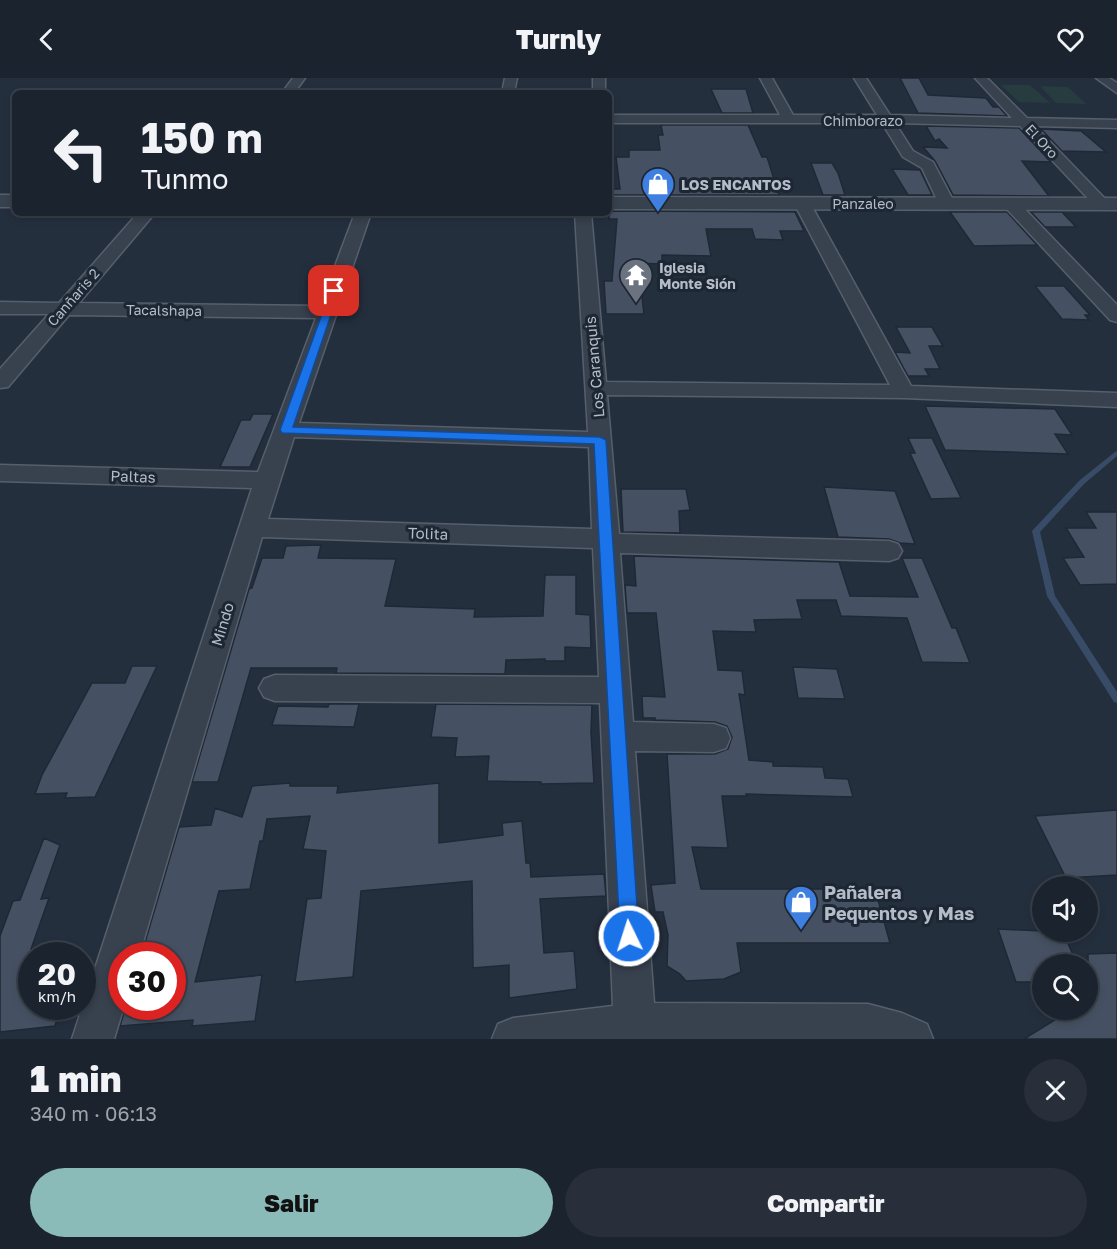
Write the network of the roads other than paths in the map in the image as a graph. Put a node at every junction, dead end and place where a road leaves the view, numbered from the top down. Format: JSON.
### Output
{"nodes":[{"id":1,"x":766,"y":78,"type":"edge"},
{"id":2,"x":860,"y":78,"type":"edge"},
{"id":3,"x":981,"y":78,"type":"edge"},
{"id":4,"x":1102,"y":78,"type":"edge"},
{"id":5,"x":1117,"y":89,"type":"edge"},
{"id":6,"x":612,"y":119,"type":"edge"},
{"id":7,"x":789,"y":119,"type":"junction"},
{"id":8,"x":885,"y":119,"type":"junction"},
{"id":9,"x":1025,"y":122,"type":"junction"},
{"id":10,"x":1117,"y":124,"type":"edge"},
{"id":11,"x":612,"y":203,"type":"edge"},
{"id":12,"x":802,"y":203,"type":"junction"},
{"id":13,"x":947,"y":204,"type":"junction"},
{"id":14,"x":1011,"y":204,"type":"junction"},
{"id":15,"x":1109,"y":204,"type":"edge"},
{"id":16,"x":144,"y":216,"type":"edge"},
{"id":17,"x":362,"y":216,"type":"edge"},
{"id":18,"x":583,"y":216,"type":"edge"},
{"id":19,"x":0,"y":308,"type":"edge"},
{"id":20,"x":63,"y":309,"type":"junction"},
{"id":21,"x":327,"y":312,"type":"junction"},
{"id":22,"x":1117,"y":316,"type":"edge"},
{"id":23,"x":0,"y":381,"type":"edge"},
{"id":24,"x":597,"y":388,"type":"junction"},
{"id":25,"x":904,"y":392,"type":"junction"},
{"id":26,"x":1117,"y":400,"type":"edge"},
{"id":27,"x":286,"y":430,"type":"junction"},
{"id":28,"x":600,"y":440,"type":"junction"},
{"id":29,"x":0,"y":473,"type":"edge"},
{"id":30,"x":267,"y":480,"type":"junction"},
{"id":31,"x":252,"y":528,"type":"junction"},
{"id":32,"x":605,"y":541,"type":"junction"},
{"id":33,"x":889,"y":551,"type":"dead end"},
{"id":34,"x":275,"y":688,"type":"dead end"},
{"id":35,"x":614,"y":690,"type":"junction"},
{"id":36,"x":617,"y":736,"type":"junction"},
{"id":37,"x":714,"y":738,"type":"dead end"},
{"id":38,"x":635,"y":1024,"type":"junction"},
{"id":39,"x":574,"y":1036,"type":"edge"},
{"id":40,"x":93,"y":1039,"type":"edge"},
{"id":41,"x":513,"y":1039,"type":"edge"},
{"id":42,"x":912,"y":1039,"type":"edge"}],
"edges":[{"from":1,"to":7,"type":"street"},
{"from":2,"to":8,"type":"street"},
{"from":3,"to":9,"type":"street","name":"El Oro"},
{"from":4,"to":5,"type":"street"},
{"from":6,"to":7,"type":"street","name":"Chimborazo"},
{"from":7,"to":8,"type":"street","name":"Chimborazo"},
{"from":8,"to":9,"type":"street","name":"Chimborazo"},
{"from":8,"to":13,"type":"street"},
{"from":9,"to":10,"type":"street","name":"Chimborazo"},
{"from":9,"to":15,"type":"street","name":"El Oro"},
{"from":11,"to":12,"type":"street","name":"Panzaleo"},
{"from":12,"to":13,"type":"street","name":"Panzaleo"},
{"from":12,"to":25,"type":"street"},
{"from":13,"to":14,"type":"street","name":"Panzaleo"},
{"from":14,"to":15,"type":"street","name":"Panzaleo"},
{"from":14,"to":22,"type":"street"},
{"from":16,"to":20,"type":"street","name":"Canñaris 2"},
{"from":17,"to":21,"type":"street","name":"Mindo"},
{"from":18,"to":24,"type":"street","name":"Los Caranquis"},
{"from":19,"to":20,"type":"street","name":"Tacalshapa"},
{"from":20,"to":21,"type":"street","name":"Tacalshapa"},
{"from":20,"to":23,"type":"street","name":"Canñaris 2"},
{"from":21,"to":27,"type":"street","name":"Mindo"},
{"from":24,"to":25,"type":"street"},
{"from":24,"to":28,"type":"street","name":"Los Caranquis"},
{"from":25,"to":26,"type":"street"},
{"from":27,"to":28,"type":"street"},
{"from":27,"to":30,"type":"street","name":"Mindo"},
{"from":28,"to":32,"type":"street","name":"Los Caranquis"},
{"from":29,"to":30,"type":"street","name":"Paltas"},
{"from":30,"to":31,"type":"street","name":"Mindo"},
{"from":31,"to":32,"type":"street","name":"Tolita"},
{"from":31,"to":40,"type":"street","name":"Mindo"},
{"from":32,"to":33,"type":"street","name":"Tolita"},
{"from":32,"to":35,"type":"street","name":"Los Caranquis"},
{"from":34,"to":35,"type":"street"},
{"from":35,"to":36,"type":"street","name":"Los Caranquis"},
{"from":36,"to":37,"type":"street"},
{"from":36,"to":38,"type":"street","name":"Los Caranquis"},
{"from":38,"to":39,"type":"street"},
{"from":38,"to":42,"type":"street"},
{"from":39,"to":41,"type":"street"}]}
